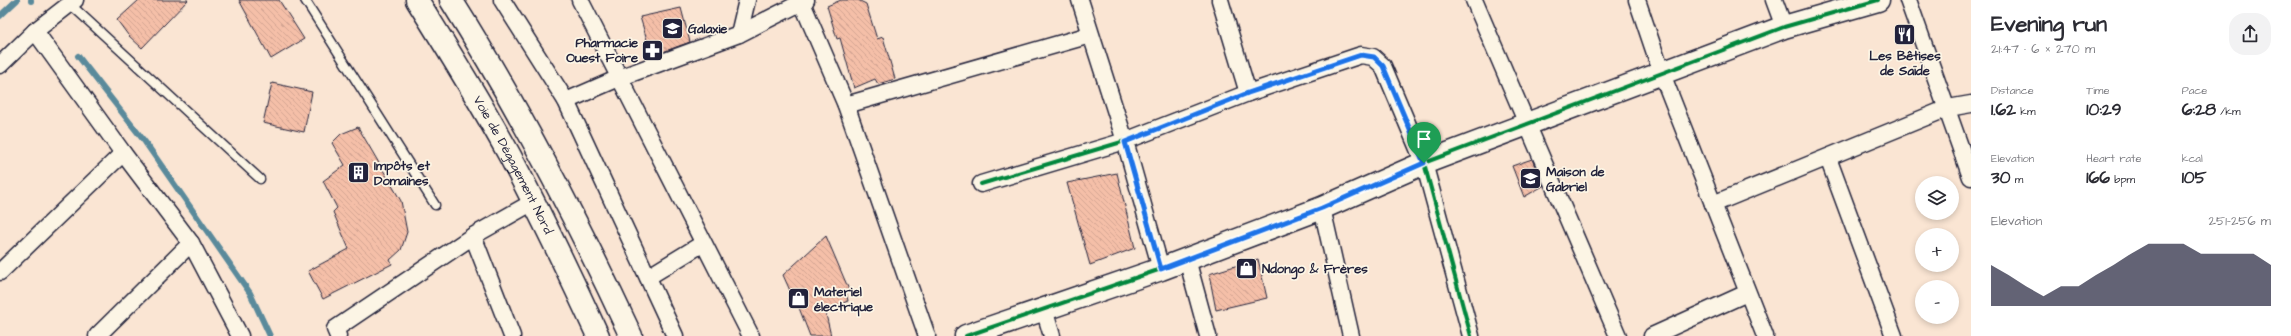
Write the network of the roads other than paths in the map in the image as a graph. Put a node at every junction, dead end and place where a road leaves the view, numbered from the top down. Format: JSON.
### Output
{"nodes":[{"id":1,"x":305,"y":0,"type":"edge"},
{"id":2,"x":417,"y":0,"type":"edge"},
{"id":3,"x":452,"y":0,"type":"edge"},
{"id":4,"x":502,"y":0,"type":"edge"},
{"id":5,"x":580,"y":0,"type":"edge"},
{"id":6,"x":747,"y":0,"type":"edge"},
{"id":7,"x":1080,"y":0,"type":"edge"},
{"id":8,"x":1220,"y":0,"type":"edge"},
{"id":9,"x":1474,"y":0,"type":"edge"},
{"id":10,"x":1637,"y":0,"type":"edge"},
{"id":11,"x":1774,"y":0,"type":"edge"},
{"id":12,"x":1878,"y":0,"type":"edge"},
{"id":13,"x":1908,"y":0,"type":"edge"},
{"id":14,"x":804,"y":1,"type":"edge"},
{"id":15,"x":73,"y":2,"type":"edge"},
{"id":16,"x":1784,"y":28,"type":"junction"},
{"id":17,"x":35,"y":32,"type":"junction"},
{"id":18,"x":738,"y":34,"type":"junction"},
{"id":19,"x":1090,"y":35,"type":"junction"},
{"id":20,"x":0,"y":65,"type":"edge"},
{"id":21,"x":1662,"y":74,"type":"junction"},
{"id":22,"x":619,"y":78,"type":"junction"},
{"id":23,"x":1248,"y":93,"type":"junction"},
{"id":24,"x":566,"y":101,"type":"junction"},
{"id":25,"x":1971,"y":104,"type":"edge"},
{"id":26,"x":846,"y":105,"type":"junction"},
{"id":27,"x":1948,"y":108,"type":"junction"},
{"id":28,"x":1526,"y":125,"type":"junction"},
{"id":29,"x":1125,"y":142,"type":"junction"},
{"id":30,"x":123,"y":153,"type":"junction"},
{"id":31,"x":1828,"y":158,"type":"junction"},
{"id":32,"x":1424,"y":163,"type":"junction"},
{"id":33,"x":1971,"y":176,"type":"edge"},
{"id":34,"x":260,"y":179,"type":"dead end"},
{"id":35,"x":981,"y":184,"type":"dead end"},
{"id":36,"x":533,"y":202,"type":"junction"},
{"id":37,"x":1713,"y":204,"type":"junction"},
{"id":38,"x":435,"y":205,"type":"dead end"},
{"id":39,"x":1322,"y":208,"type":"junction"},
{"id":40,"x":473,"y":236,"type":"junction"},
{"id":41,"x":191,"y":243,"type":"junction"},
{"id":42,"x":702,"y":244,"type":"junction"},
{"id":43,"x":1187,"y":259,"type":"junction"},
{"id":44,"x":1161,"y":269,"type":"junction"},
{"id":45,"x":0,"y":272,"type":"edge"},
{"id":46,"x":648,"y":277,"type":"junction"},
{"id":47,"x":1747,"y":293,"type":"junction"},
{"id":48,"x":1044,"y":309,"type":"junction"},
{"id":49,"x":97,"y":336,"type":"edge"},
{"id":50,"x":240,"y":336,"type":"edge"},
{"id":51,"x":338,"y":336,"type":"edge"},
{"id":52,"x":512,"y":336,"type":"edge"},
{"id":53,"x":598,"y":336,"type":"edge"},
{"id":54,"x":631,"y":336,"type":"edge"},
{"id":55,"x":675,"y":336,"type":"edge"},
{"id":56,"x":751,"y":336,"type":"edge"},
{"id":57,"x":928,"y":336,"type":"edge"},
{"id":58,"x":966,"y":336,"type":"edge"},
{"id":59,"x":1052,"y":336,"type":"edge"},
{"id":60,"x":1208,"y":336,"type":"edge"},
{"id":61,"x":1351,"y":336,"type":"edge"},
{"id":62,"x":1471,"y":336,"type":"edge"},
{"id":63,"x":1618,"y":336,"type":"edge"},
{"id":64,"x":1652,"y":336,"type":"edge"},
{"id":65,"x":1765,"y":336,"type":"edge"},
{"id":66,"x":1894,"y":336,"type":"edge"}],
"edges":[{"from":1,"to":38,"type":"lane"},
{"from":2,"to":36,"type":"main road","name":"Voie de Dégagement Nord"},
{"from":3,"to":54,"type":"main road"},
{"from":4,"to":24,"type":"street"},
{"from":5,"to":22,"type":"street"},
{"from":6,"to":18,"type":"street"},
{"from":7,"to":19,"type":"street"},
{"from":8,"to":23,"type":"street"},
{"from":9,"to":28,"type":"street"},
{"from":10,"to":21,"type":"street"},
{"from":11,"to":16,"type":"street"},
{"from":12,"to":16,"type":"main road"},
{"from":13,"to":27,"type":"street"},
{"from":14,"to":18,"type":"street"},
{"from":14,"to":26,"type":"street"},
{"from":15,"to":17,"type":"street"},
{"from":15,"to":34,"type":"lane"},
{"from":16,"to":21,"type":"main road"},
{"from":17,"to":20,"type":"street"},
{"from":17,"to":30,"type":"street"},
{"from":18,"to":22,"type":"street"},
{"from":19,"to":26,"type":"street"},
{"from":19,"to":29,"type":"street"},
{"from":21,"to":28,"type":"main road"},
{"from":21,"to":37,"type":"street"},
{"from":22,"to":24,"type":"street"},
{"from":22,"to":42,"type":"street"},
{"from":23,"to":29,"type":"street"},
{"from":23,"to":32,"type":"street"},
{"from":24,"to":46,"type":"street"},
{"from":25,"to":27,"type":"street"},
{"from":26,"to":57,"type":"street"},
{"from":27,"to":31,"type":"street"},
{"from":27,"to":33,"type":"street"},
{"from":28,"to":32,"type":"main road"},
{"from":28,"to":63,"type":"street"},
{"from":29,"to":35,"type":"street"},
{"from":29,"to":44,"type":"street"},
{"from":30,"to":41,"type":"street"},
{"from":30,"to":45,"type":"street"},
{"from":31,"to":37,"type":"street"},
{"from":31,"to":66,"type":"street"},
{"from":32,"to":39,"type":"main road"},
{"from":32,"to":62,"type":"street"},
{"from":36,"to":40,"type":"street"},
{"from":36,"to":53,"type":"main road","name":"Voie de Dégagement Nord"},
{"from":37,"to":47,"type":"street"},
{"from":39,"to":43,"type":"main road"},
{"from":39,"to":61,"type":"street"},
{"from":40,"to":51,"type":"street"},
{"from":40,"to":52,"type":"street"},
{"from":41,"to":49,"type":"street"},
{"from":41,"to":50,"type":"street"},
{"from":42,"to":46,"type":"street"},
{"from":42,"to":56,"type":"street"},
{"from":43,"to":44,"type":"main road"},
{"from":43,"to":60,"type":"street"},
{"from":44,"to":48,"type":"main road"},
{"from":46,"to":55,"type":"street"},
{"from":47,"to":64,"type":"street"},
{"from":47,"to":65,"type":"street"},
{"from":48,"to":58,"type":"main road"},
{"from":48,"to":59,"type":"street"}]}
